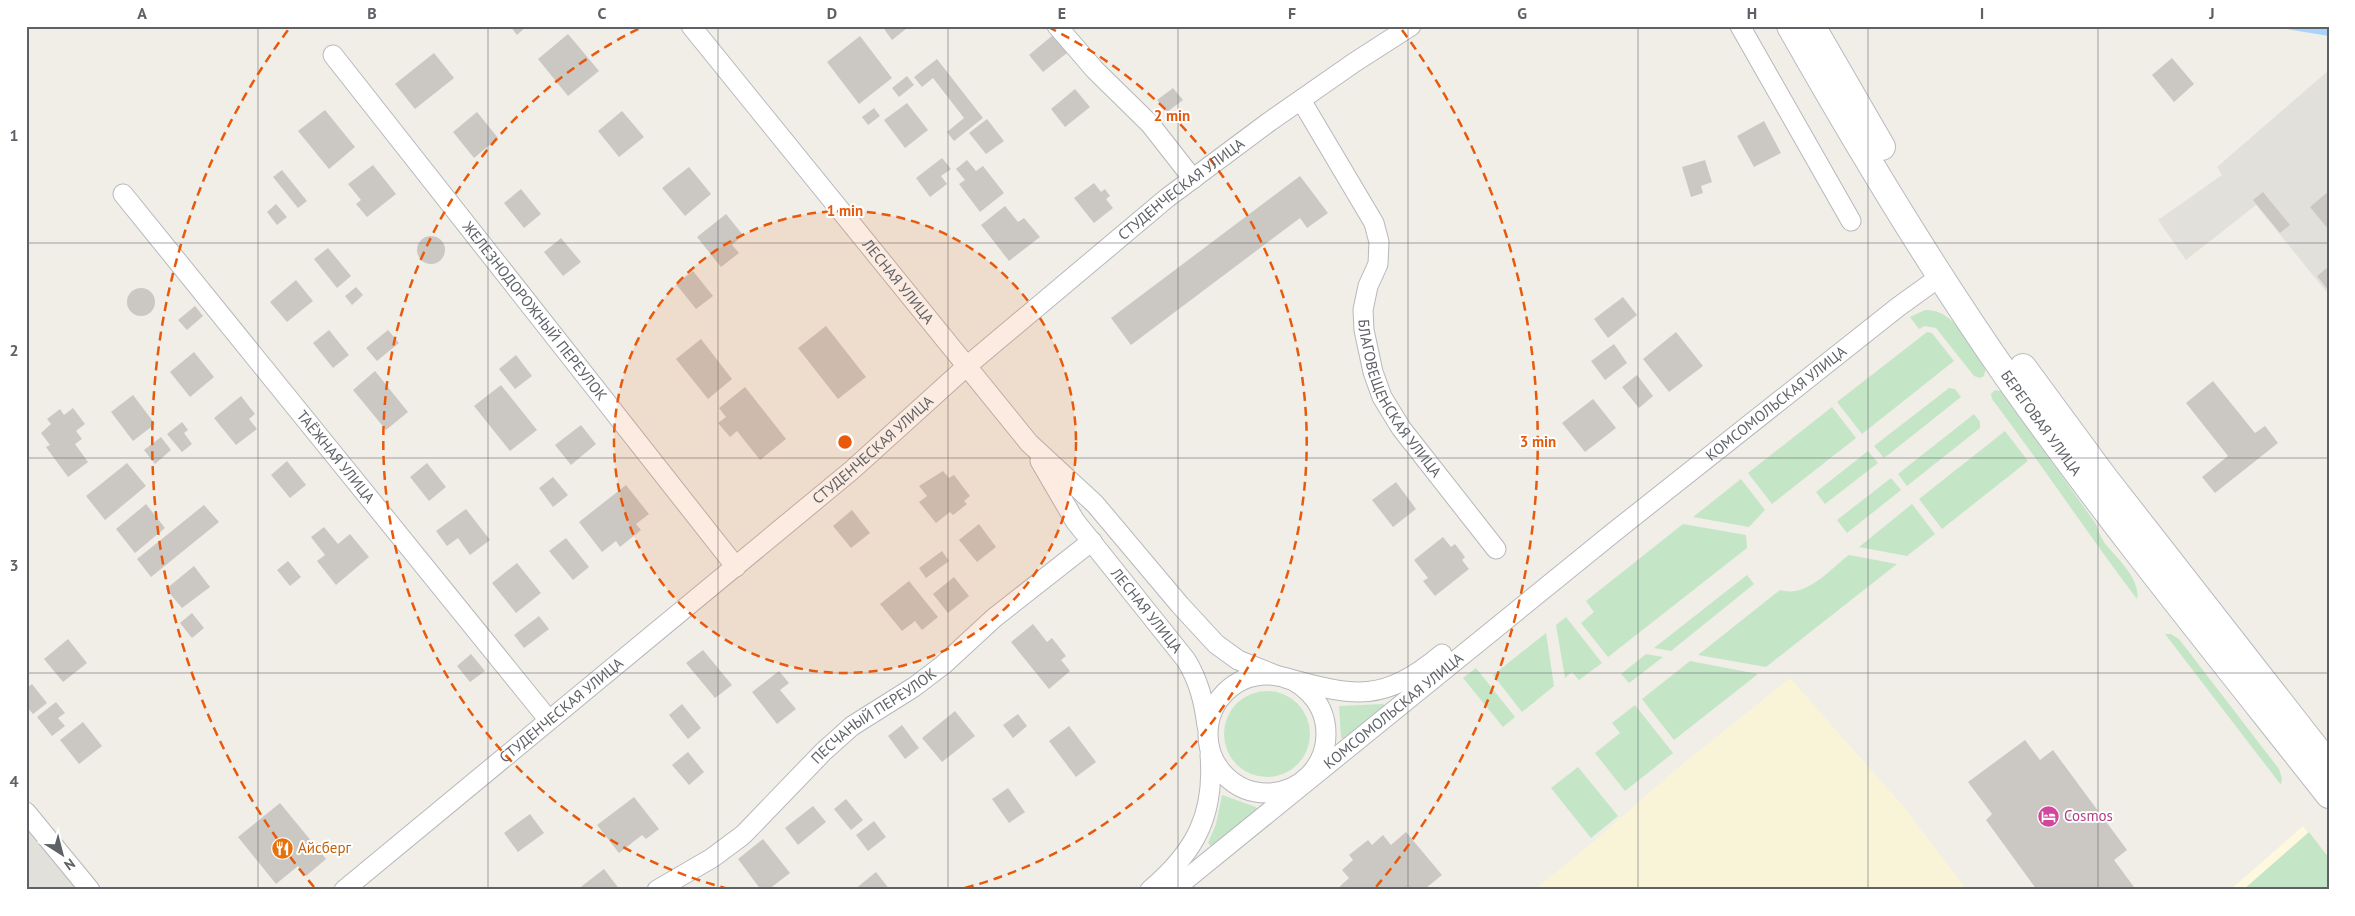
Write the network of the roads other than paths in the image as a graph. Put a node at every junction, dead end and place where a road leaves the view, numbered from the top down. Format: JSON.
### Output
{"nodes":[{"id":1,"x":691,"y":26,"type":"edge"},
{"id":2,"x":1057,"y":26,"type":"edge"},
{"id":3,"x":1411,"y":26,"type":"edge"},
{"id":4,"x":1740,"y":26,"type":"edge"},
{"id":5,"x":1790,"y":26,"type":"edge"},
{"id":6,"x":1812,"y":26,"type":"edge"},
{"id":7,"x":333,"y":55,"type":"dead end"},
{"id":8,"x":1301,"y":100,"type":"junction"},
{"id":9,"x":1193,"y":179,"type":"junction"},
{"id":10,"x":123,"y":194,"type":"dead end"},
{"id":11,"x":1851,"y":221,"type":"dead end"},
{"id":12,"x":1948,"y":271,"type":"junction"},
{"id":13,"x":967,"y":366,"type":"junction"},
{"id":14,"x":1029,"y":443,"type":"junction"},
{"id":15,"x":1614,"y":532,"type":"junction"},
{"id":16,"x":1092,"y":541,"type":"junction"},
{"id":17,"x":1496,"y":549,"type":"dead end"},
{"id":18,"x":736,"y":567,"type":"junction"},
{"id":19,"x":1282,"y":677,"type":"junction"},
{"id":20,"x":548,"y":719,"type":"junction"},
{"id":21,"x":1208,"y":739,"type":"junction"},
{"id":22,"x":2329,"y":765,"type":"edge"},
{"id":23,"x":1306,"y":780,"type":"junction"},
{"id":24,"x":2329,"y":795,"type":"edge"},
{"id":25,"x":26,"y":812,"type":"edge"},
{"id":26,"x":90,"y":890,"type":"edge"},
{"id":27,"x":344,"y":890,"type":"edge"},
{"id":28,"x":657,"y":890,"type":"edge"},
{"id":29,"x":1150,"y":890,"type":"edge"},
{"id":30,"x":1173,"y":890,"type":"edge"}],
"edges":[{"from":1,"to":13,"type":"street","name":"ЛЕСНАЯ УЛИЦА"},
{"from":2,"to":9,"type":"street"},
{"from":3,"to":8,"type":"street","name":"СТУДЕНЧЕСКАЯ УЛИЦА"},
{"from":4,"to":11,"type":"street"},
{"from":5,"to":12,"type":"main road","name":"БЕРЕГОВАЯ УЛИЦА"},
{"from":6,"to":12,"type":"main road","name":"БЕРЕГОВАЯ УЛИЦА"},
{"from":7,"to":18,"type":"street","name":"ЖЕЛЕЗНОДОРОЖНЫЙ ПЕРЕУЛОК"},
{"from":8,"to":9,"type":"street","name":"СТУДЕНЧЕСКАЯ УЛИЦА"},
{"from":8,"to":17,"type":"street","name":"БЛАГОВЕЩЕНСКАЯ УЛИЦА"},
{"from":9,"to":13,"type":"street","name":"СТУДЕНЧЕСКАЯ УЛИЦА"},
{"from":10,"to":20,"type":"street","name":"ТАЁЖНАЯ УЛИЦА"},
{"from":12,"to":15,"type":"street","name":"КОМСОМОЛЬСКАЯ УЛИЦА"},
{"from":12,"to":22,"type":"main road","name":"БЕРЕГОВАЯ УЛИЦА"},
{"from":12,"to":24,"type":"main road","name":"БЕРЕГОВАЯ УЛИЦА"},
{"from":13,"to":14,"type":"street","name":"ЛЕСНАЯ УЛИЦА"},
{"from":13,"to":18,"type":"street","name":"СТУДЕНЧЕСКАЯ УЛИЦА"},
{"from":14,"to":16,"type":"street","name":"ЛЕСНАЯ УЛИЦА"},
{"from":14,"to":19,"type":"street","name":"ЛЕСНАЯ УЛИЦА"},
{"from":15,"to":19,"type":"street","name":"КОМСОМОЛЬСКАЯ УЛИЦА"},
{"from":15,"to":23,"type":"street","name":"КОМСОМОЛЬСКАЯ УЛИЦА"},
{"from":16,"to":21,"type":"street","name":"ЛЕСНАЯ УЛИЦА"},
{"from":16,"to":28,"type":"street","name":"ПЕСЧАНЫЙ ПЕРЕУЛОК"},
{"from":18,"to":20,"type":"street","name":"СТУДЕНЧЕСКАЯ УЛИЦА"},
{"from":19,"to":21,"type":"street"},
{"from":19,"to":23,"type":"street"},
{"from":20,"to":27,"type":"street","name":"СТУДЕНЧЕСКАЯ УЛИЦА"},
{"from":21,"to":23,"type":"street"},
{"from":21,"to":29,"type":"street"},
{"from":23,"to":30,"type":"street","name":"КОМСОМОЛЬСКАЯ УЛИЦА"},
{"from":25,"to":26,"type":"street"}]}
